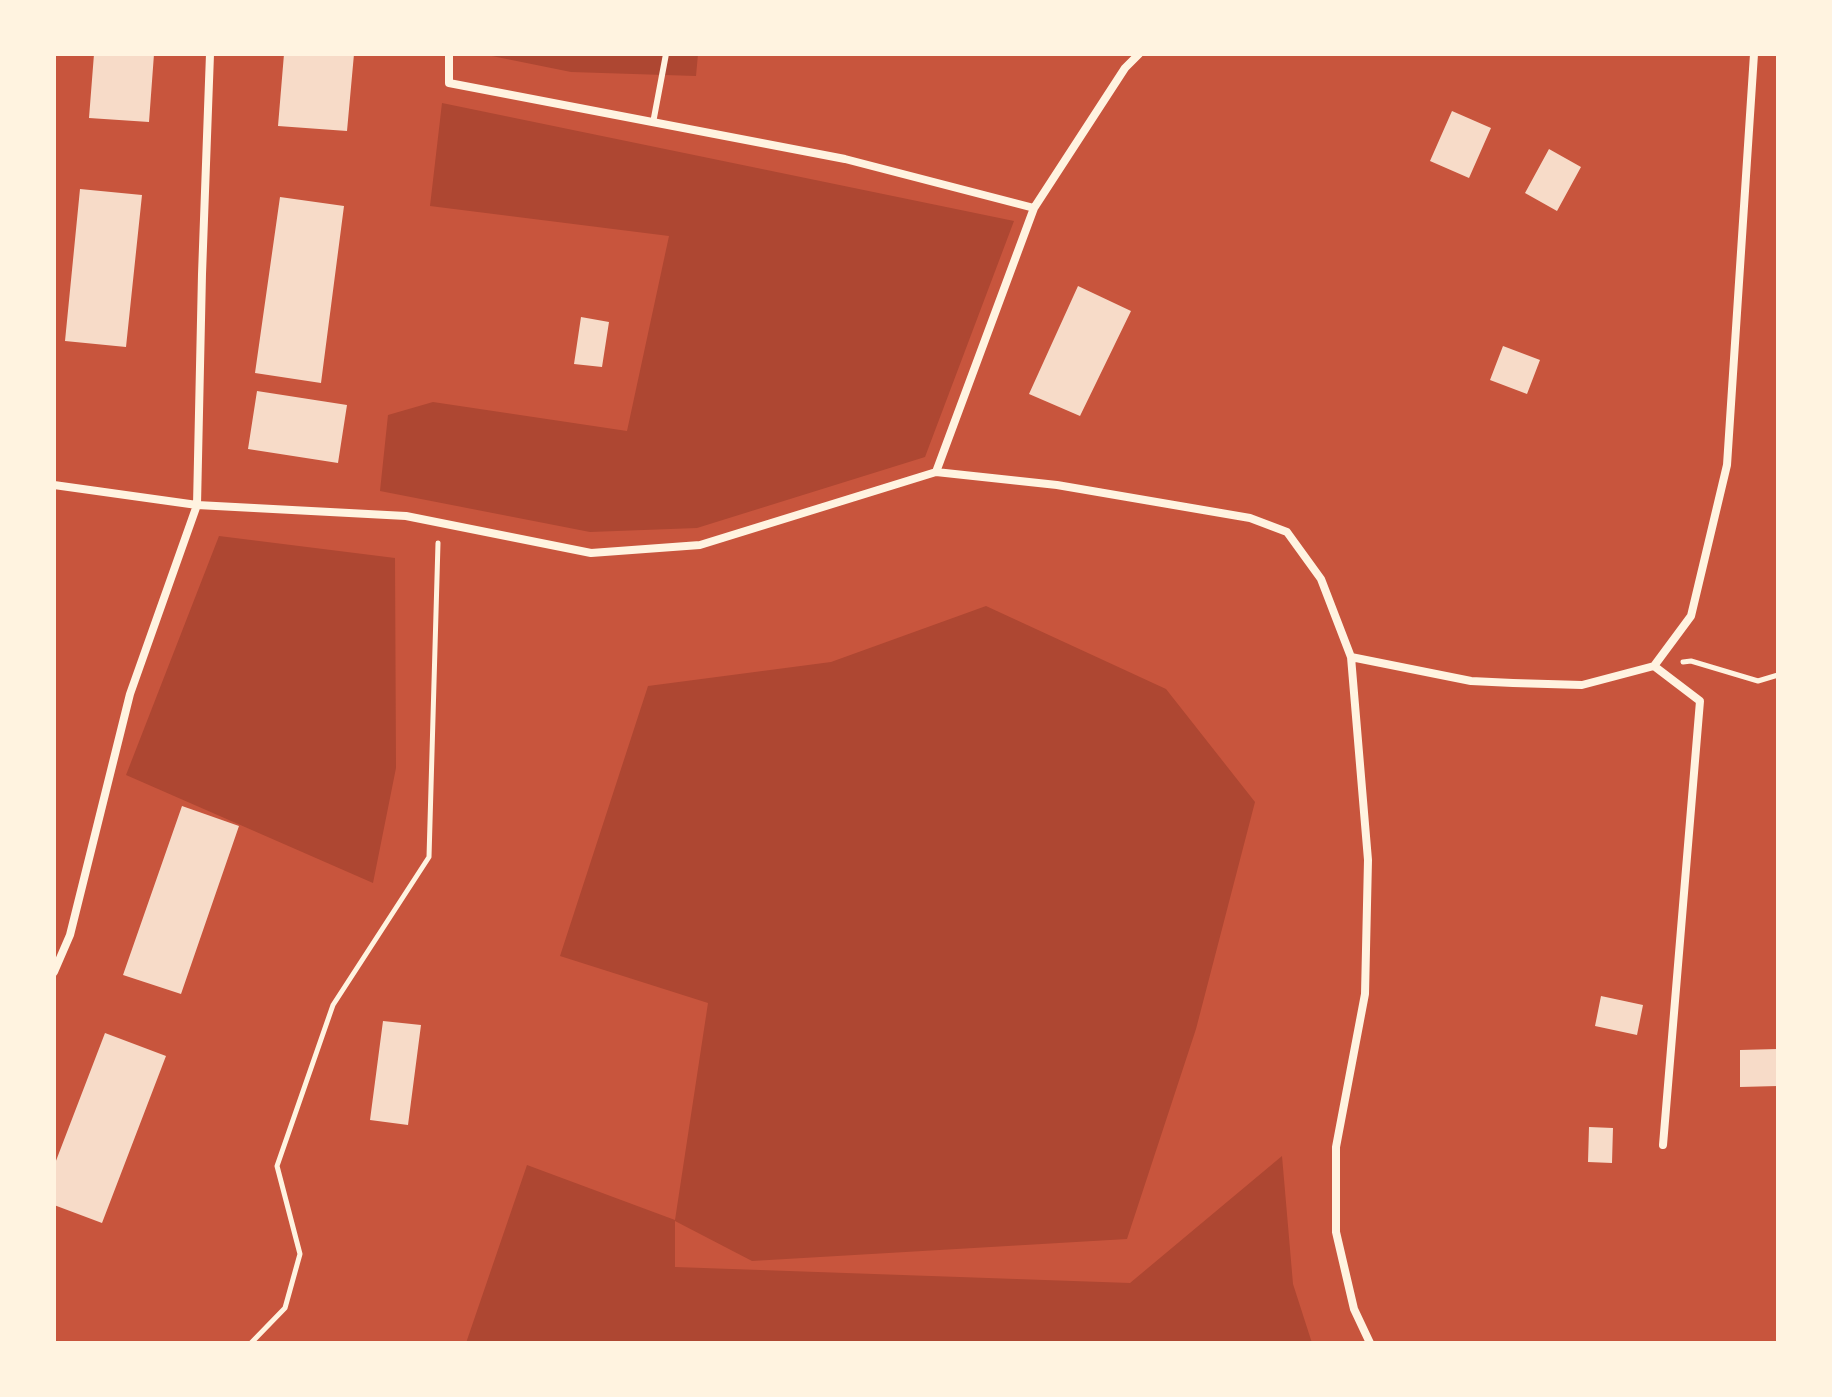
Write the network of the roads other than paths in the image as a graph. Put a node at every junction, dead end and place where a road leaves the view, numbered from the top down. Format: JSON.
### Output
{"nodes":[{"id":1,"x":210,"y":54,"type":"edge"},
{"id":2,"x":449,"y":54,"type":"edge"},
{"id":3,"x":666,"y":54,"type":"edge"},
{"id":4,"x":1139,"y":54,"type":"edge"},
{"id":5,"x":1754,"y":54,"type":"edge"},
{"id":6,"x":653,"y":123,"type":"junction"},
{"id":7,"x":1034,"y":208,"type":"junction"},
{"id":8,"x":936,"y":472,"type":"junction"},
{"id":9,"x":54,"y":485,"type":"edge"},
{"id":10,"x":197,"y":505,"type":"junction"},
{"id":11,"x":1351,"y":657,"type":"junction"},
{"id":12,"x":1654,"y":666,"type":"junction"},
{"id":13,"x":54,"y":972,"type":"edge"},
{"id":14,"x":1663,"y":1145,"type":"dead end"},
{"id":15,"x":1370,"y":1343,"type":"edge"}],
"edges":[{"from":1,"to":10,"type":"street"},
{"from":2,"to":6,"type":"street"},
{"from":3,"to":6,"type":"lane"},
{"from":4,"to":7,"type":"street"},
{"from":5,"to":12,"type":"street"},
{"from":6,"to":7,"type":"street"},
{"from":7,"to":8,"type":"street"},
{"from":8,"to":10,"type":"street"},
{"from":8,"to":11,"type":"street"},
{"from":9,"to":10,"type":"street"},
{"from":10,"to":13,"type":"street"},
{"from":11,"to":12,"type":"street"},
{"from":11,"to":15,"type":"street"},
{"from":12,"to":14,"type":"street"}]}
